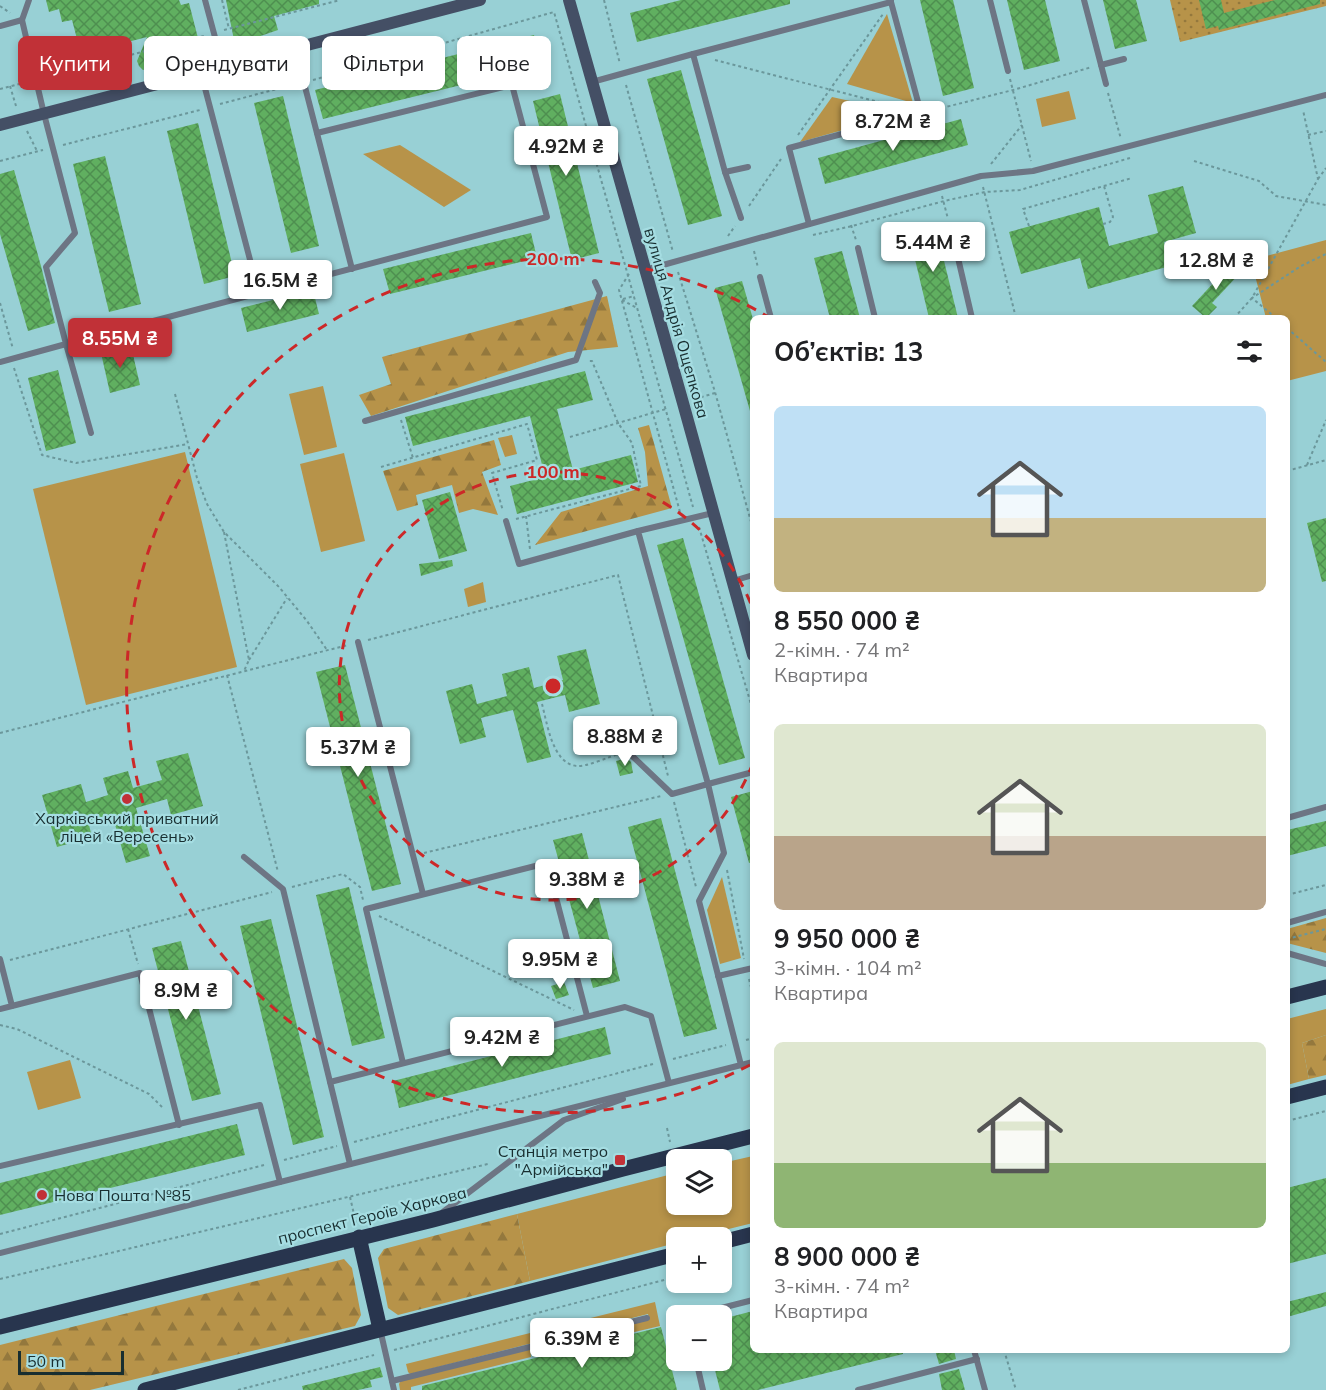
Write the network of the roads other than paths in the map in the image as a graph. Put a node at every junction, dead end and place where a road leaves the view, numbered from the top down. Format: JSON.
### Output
{"nodes":[{"id":1,"x":29,"y":0,"type":"edge"},
{"id":2,"x":205,"y":0,"type":"edge"},
{"id":3,"x":480,"y":0,"type":"edge"},
{"id":4,"x":569,"y":0,"type":"edge"},
{"id":5,"x":990,"y":0,"type":"edge"},
{"id":6,"x":1084,"y":0,"type":"edge"},
{"id":7,"x":891,"y":1,"type":"edge"},
{"id":8,"x":22,"y":20,"type":"junction"},
{"id":9,"x":0,"y":26,"type":"edge"},
{"id":10,"x":216,"y":36,"type":"edge"},
{"id":11,"x":310,"y":44,"type":"edge"},
{"id":12,"x":693,"y":54,"type":"junction"},
{"id":13,"x":1125,"y":59,"type":"dead end"},
{"id":14,"x":1101,"y":65,"type":"junction"},
{"id":15,"x":1008,"y":71,"type":"road end"},
{"id":16,"x":592,"y":82,"type":"junction"},
{"id":17,"x":1106,"y":84,"type":"road end"},
{"id":18,"x":144,"y":88,"type":"edge"},
{"id":19,"x":206,"y":90,"type":"edge"},
{"id":20,"x":306,"y":90,"type":"edge"},
{"id":21,"x":1326,"y":95,"type":"edge"},
{"id":22,"x":44,"y":114,"type":"junction"},
{"id":23,"x":0,"y":125,"type":"edge"},
{"id":24,"x":317,"y":134,"type":"junction"},
{"id":25,"x":748,"y":167,"type":"dead end"},
{"id":26,"x":725,"y":172,"type":"junction"},
{"id":27,"x":741,"y":218,"type":"road end"},
{"id":28,"x":809,"y":224,"type":"junction"},
{"id":29,"x":951,"y":228,"type":"road end"},
{"id":30,"x":858,"y":248,"type":"road end"},
{"id":31,"x":352,"y":269,"type":"junction"},
{"id":32,"x":645,"y":270,"type":"junction"},
{"id":33,"x":759,"y":277,"type":"road end"},
{"id":34,"x":596,"y":282,"type":"dead end"},
{"id":35,"x":259,"y":294,"type":"junction"},
{"id":36,"x":770,"y":315,"type":"edge"},
{"id":37,"x":874,"y":315,"type":"edge"},
{"id":38,"x":971,"y":315,"type":"edge"},
{"id":39,"x":66,"y":344,"type":"junction"},
{"id":40,"x":0,"y":362,"type":"edge"},
{"id":41,"x":365,"y":421,"type":"dead end"},
{"id":42,"x":91,"y":433,"type":"dead end"},
{"id":43,"x":713,"y":513,"type":"junction"},
{"id":44,"x":506,"y":521,"type":"road end"},
{"id":45,"x":638,"y":531,"type":"junction"},
{"id":46,"x":750,"y":576,"type":"edge"},
{"id":47,"x":732,"y":581,"type":"junction"},
{"id":48,"x":358,"y":642,"type":"road end"},
{"id":49,"x":750,"y":644,"type":"edge"},
{"id":50,"x":627,"y":752,"type":"road end"},
{"id":51,"x":750,"y":773,"type":"edge"},
{"id":52,"x":708,"y":784,"type":"junction"},
{"id":53,"x":1326,"y":807,"type":"edge"},
{"id":54,"x":1290,"y":817,"type":"edge"},
{"id":55,"x":244,"y":857,"type":"dead end"},
{"id":56,"x":423,"y":894,"type":"junction"},
{"id":57,"x":1326,"y":912,"type":"edge"},
{"id":58,"x":1290,"y":922,"type":"edge"},
{"id":59,"x":1290,"y":954,"type":"edge"},
{"id":60,"x":0,"y":960,"type":"edge"},
{"id":61,"x":1326,"y":964,"type":"edge"},
{"id":62,"x":750,"y":969,"type":"edge"},
{"id":63,"x":718,"y":976,"type":"junction"},
{"id":64,"x":1326,"y":987,"type":"edge"},
{"id":65,"x":1290,"y":996,"type":"edge"},
{"id":66,"x":12,"y":1006,"type":"junction"},
{"id":67,"x":0,"y":1009,"type":"edge"},
{"id":68,"x":587,"y":1016,"type":"junction"},
{"id":69,"x":403,"y":1063,"type":"junction"},
{"id":70,"x":750,"y":1063,"type":"edge"},
{"id":71,"x":741,"y":1065,"type":"junction"},
{"id":72,"x":330,"y":1082,"type":"junction"},
{"id":73,"x":669,"y":1083,"type":"junction"},
{"id":74,"x":656,"y":1087,"type":"junction"},
{"id":75,"x":1326,"y":1087,"type":"edge"},
{"id":76,"x":1290,"y":1096,"type":"edge"},
{"id":77,"x":179,"y":1125,"type":"junction"},
{"id":78,"x":750,"y":1137,"type":"edge"},
{"id":79,"x":0,"y":1164,"type":"edge"},
{"id":80,"x":350,"y":1164,"type":"junction"},
{"id":81,"x":280,"y":1182,"type":"junction"},
{"id":82,"x":433,"y":1220,"type":"junction"},
{"id":83,"x":750,"y":1235,"type":"edge"},
{"id":84,"x":359,"y":1237,"type":"junction"},
{"id":85,"x":732,"y":1239,"type":"edge"},
{"id":86,"x":0,"y":1253,"type":"edge"},
{"id":87,"x":666,"y":1257,"type":"edge"},
{"id":88,"x":750,"y":1301,"type":"edge"},
{"id":89,"x":732,"y":1305,"type":"edge"},
{"id":90,"x":647,"y":1318,"type":"dead end"},
{"id":91,"x":0,"y":1327,"type":"edge"},
{"id":92,"x":380,"y":1329,"type":"junction"},
{"id":93,"x":975,"y":1353,"type":"edge"},
{"id":94,"x":977,"y":1359,"type":"junction"},
{"id":95,"x":699,"y":1371,"type":"edge"},
{"id":96,"x":392,"y":1381,"type":"junction"},
{"id":97,"x":145,"y":1390,"type":"edge"},
{"id":98,"x":394,"y":1390,"type":"edge"},
{"id":99,"x":703,"y":1390,"type":"edge"},
{"id":100,"x":858,"y":1390,"type":"edge"},
{"id":101,"x":985,"y":1390,"type":"edge"}],
"edges":[{"from":1,"to":8,"type":"lane"},
{"from":2,"to":10,"type":"lane"},
{"from":3,"to":11,"type":"street"},
{"from":4,"to":16,"type":"street","name":"вулиця Андрія Ощепкова"},
{"from":5,"to":15,"type":"lane"},
{"from":6,"to":14,"type":"lane"},
{"from":7,"to":12,"type":"lane"},
{"from":7,"to":28,"type":"lane"},
{"from":8,"to":9,"type":"lane"},
{"from":8,"to":22,"type":"lane"},
{"from":12,"to":16,"type":"lane"},
{"from":12,"to":26,"type":"lane"},
{"from":13,"to":14,"type":"lane"},
{"from":14,"to":17,"type":"lane"},
{"from":16,"to":32,"type":"street","name":"вулиця Андрія Ощепкова"},
{"from":18,"to":22,"type":"street"},
{"from":19,"to":35,"type":"lane"},
{"from":20,"to":24,"type":"lane"},
{"from":21,"to":28,"type":"lane"},
{"from":22,"to":23,"type":"street"},
{"from":22,"to":39,"type":"lane"},
{"from":24,"to":31,"type":"lane"},
{"from":24,"to":31,"type":"lane"},
{"from":25,"to":26,"type":"lane"},
{"from":26,"to":27,"type":"lane"},
{"from":28,"to":32,"type":"lane"},
{"from":29,"to":38,"type":"lane"},
{"from":30,"to":37,"type":"lane"},
{"from":31,"to":35,"type":"lane"},
{"from":32,"to":43,"type":"street","name":"вулиця Андрія Ощепкова"},
{"from":33,"to":36,"type":"lane"},
{"from":34,"to":41,"type":"lane"},
{"from":35,"to":39,"type":"lane"},
{"from":39,"to":40,"type":"lane"},
{"from":39,"to":42,"type":"lane"},
{"from":43,"to":45,"type":"lane"},
{"from":43,"to":47,"type":"street","name":"вулиця Андрія Ощепкова"},
{"from":44,"to":45,"type":"lane"},
{"from":45,"to":52,"type":"lane"},
{"from":46,"to":47,"type":"lane"},
{"from":47,"to":49,"type":"street","name":"вулиця Андрія Ощепкова"},
{"from":48,"to":56,"type":"lane"},
{"from":50,"to":52,"type":"lane"},
{"from":51,"to":52,"type":"lane"},
{"from":52,"to":63,"type":"lane"},
{"from":53,"to":54,"type":"lane"},
{"from":55,"to":72,"type":"lane"},
{"from":56,"to":68,"type":"lane"},
{"from":56,"to":69,"type":"lane"},
{"from":57,"to":58,"type":"lane"},
{"from":59,"to":61,"type":"lane"},
{"from":60,"to":66,"type":"lane"},
{"from":62,"to":63,"type":"lane"},
{"from":63,"to":71,"type":"lane"},
{"from":64,"to":65,"type":"main road"},
{"from":66,"to":67,"type":"lane"},
{"from":66,"to":77,"type":"lane"},
{"from":68,"to":69,"type":"lane"},
{"from":68,"to":73,"type":"lane"},
{"from":69,"to":72,"type":"lane"},
{"from":70,"to":71,"type":"lane"},
{"from":71,"to":73,"type":"lane"},
{"from":72,"to":80,"type":"lane"},
{"from":73,"to":74,"type":"lane"},
{"from":74,"to":80,"type":"lane"},
{"from":74,"to":82,"type":"lane"},
{"from":75,"to":76,"type":"main road"},
{"from":77,"to":79,"type":"lane"},
{"from":77,"to":81,"type":"lane"},
{"from":78,"to":82,"type":"main road","name":"проспект Героїв Харкова"},
{"from":80,"to":81,"type":"lane"},
{"from":81,"to":86,"type":"lane"},
{"from":82,"to":84,"type":"main road","name":"проспект Героїв Харкова"},
{"from":83,"to":85,"type":"main road"},
{"from":84,"to":91,"type":"main road","name":"проспект Героїв Харкова"},
{"from":84,"to":92,"type":"main road"},
{"from":87,"to":92,"type":"main road"},
{"from":88,"to":89,"type":"lane"},
{"from":90,"to":96,"type":"lane"},
{"from":92,"to":96,"type":"lane"},
{"from":92,"to":97,"type":"main road"},
{"from":93,"to":94,"type":"lane"},
{"from":94,"to":100,"type":"lane"},
{"from":94,"to":101,"type":"lane"},
{"from":95,"to":99,"type":"lane"},
{"from":96,"to":98,"type":"lane"}]}
